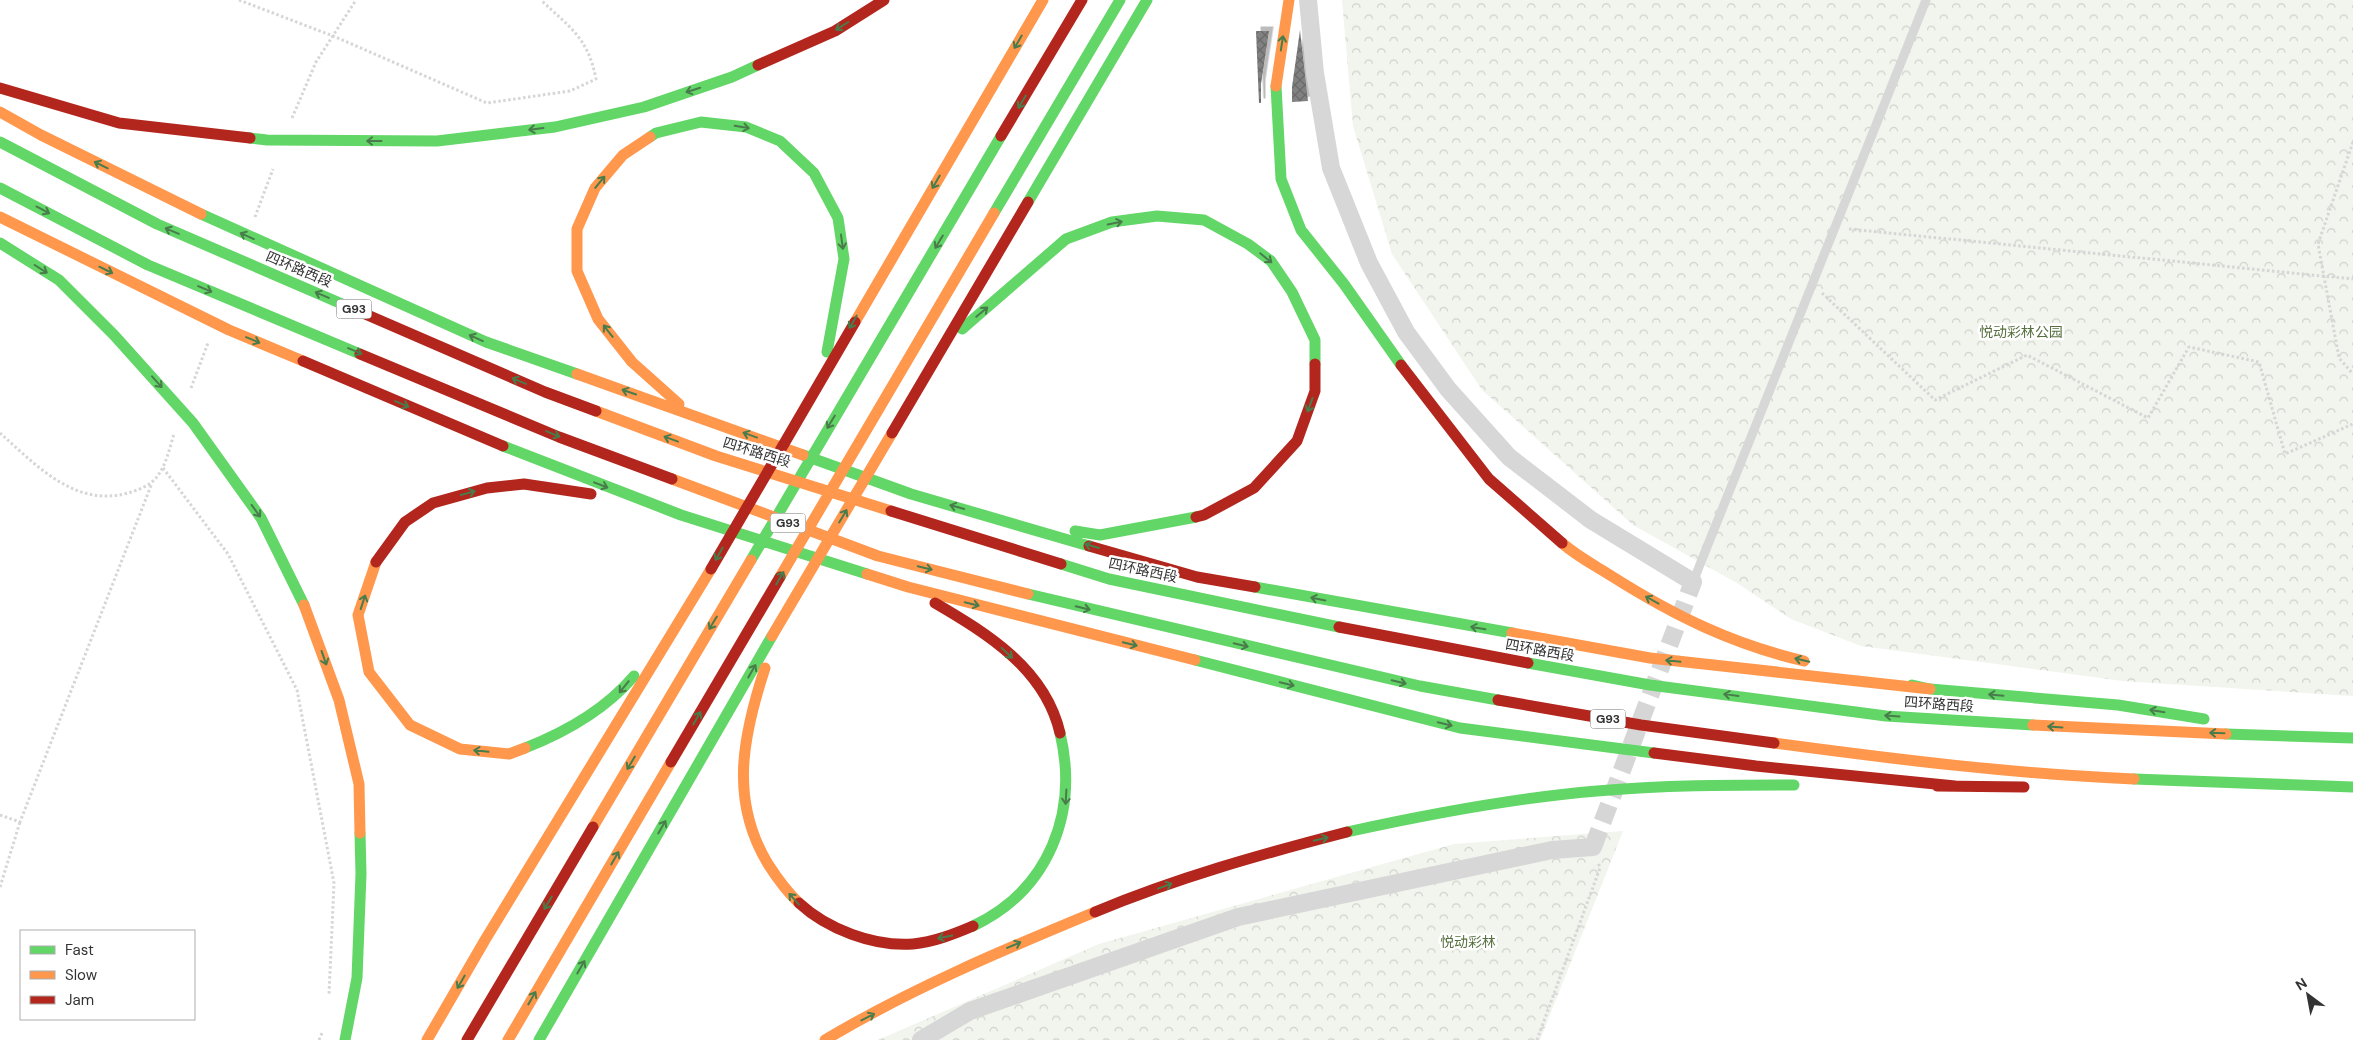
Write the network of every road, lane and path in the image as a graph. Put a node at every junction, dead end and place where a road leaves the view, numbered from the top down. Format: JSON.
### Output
{"nodes":[{"id":1,"x":239,"y":0,"type":"edge"},
{"id":2,"x":356,"y":0,"type":"edge"},
{"id":3,"x":541,"y":0,"type":"edge"},
{"id":4,"x":884,"y":0,"type":"edge"},
{"id":5,"x":1043,"y":0,"type":"edge"},
{"id":6,"x":1082,"y":0,"type":"edge"},
{"id":7,"x":1120,"y":0,"type":"edge"},
{"id":8,"x":1147,"y":0,"type":"edge"},
{"id":9,"x":1289,"y":0,"type":"edge"},
{"id":10,"x":1308,"y":0,"type":"edge"},
{"id":11,"x":1926,"y":0,"type":"edge"},
{"id":12,"x":333,"y":36,"type":"junction"},
{"id":13,"x":0,"y":88,"type":"edge"},
{"id":14,"x":0,"y":112,"type":"edge"},
{"id":15,"x":291,"y":121,"type":"dead end"},
{"id":16,"x":0,"y":142,"type":"edge"},
{"id":17,"x":2353,"y":142,"type":"edge"},
{"id":18,"x":2352,"y":148,"type":"edge"},
{"id":19,"x":273,"y":169,"type":"dead end"},
{"id":20,"x":0,"y":188,"type":"edge"},
{"id":21,"x":0,"y":217,"type":"edge"},
{"id":22,"x":254,"y":220,"type":"dead end"},
{"id":23,"x":1835,"y":228,"type":"junction"},
{"id":24,"x":0,"y":243,"type":"edge"},
{"id":25,"x":2324,"y":275,"type":"junction"},
{"id":26,"x":2353,"y":279,"type":"edge"},
{"id":27,"x":1812,"y":284,"type":"junction"},
{"id":28,"x":211,"y":337,"type":"dead end"},
{"id":29,"x":945,"y":343,"type":"junction"},
{"id":30,"x":2353,"y":374,"type":"edge"},
{"id":31,"x":821,"y":377,"type":"junction"},
{"id":32,"x":191,"y":389,"type":"dead end"},
{"id":33,"x":692,"y":414,"type":"junction"},
{"id":34,"x":2353,"y":424,"type":"edge"},
{"id":35,"x":0,"y":433,"type":"edge"},
{"id":36,"x":175,"y":433,"type":"dead end"},
{"id":37,"x":163,"y":468,"type":"junction"},
{"id":38,"x":152,"y":482,"type":"junction"},
{"id":39,"x":681,"y":514,"type":"junction"},
{"id":40,"x":1003,"y":521,"type":"junction"},
{"id":41,"x":1693,"y":582,"type":"joint"},
{"id":42,"x":908,"y":587,"type":"junction"},
{"id":43,"x":688,"y":608,"type":"junction"},
{"id":44,"x":783,"y":617,"type":"junction"},
{"id":45,"x":1930,"y":689,"type":"junction"},
{"id":46,"x":2309,"y":736,"type":"junction"},
{"id":47,"x":2353,"y":738,"type":"edge"},
{"id":48,"x":2084,"y":777,"type":"junction"},
{"id":49,"x":1805,"y":785,"type":"dead end"},
{"id":50,"x":1835,"y":786,"type":"dead end"},
{"id":51,"x":1955,"y":786,"type":"junction"},
{"id":52,"x":2353,"y":787,"type":"edge"},
{"id":53,"x":0,"y":815,"type":"edge"},
{"id":54,"x":20,"y":822,"type":"junction"},
{"id":55,"x":1593,"y":847,"type":"joint"},
{"id":56,"x":0,"y":887,"type":"edge"},
{"id":57,"x":329,"y":998,"type":"dead end"},
{"id":58,"x":325,"y":1025,"type":"dead end"},
{"id":59,"x":319,"y":1040,"type":"edge"},
{"id":60,"x":345,"y":1040,"type":"edge"},
{"id":61,"x":427,"y":1040,"type":"edge"},
{"id":62,"x":467,"y":1040,"type":"edge"},
{"id":63,"x":508,"y":1040,"type":"edge"},
{"id":64,"x":539,"y":1040,"type":"edge"},
{"id":65,"x":825,"y":1040,"type":"edge"},
{"id":66,"x":921,"y":1040,"type":"edge"},
{"id":67,"x":1537,"y":1040,"type":"edge"}],
"edges":[{"from":1,"to":12,"type":"path"},
{"from":2,"to":12,"type":"path"},
{"from":3,"to":12,"type":"path"},
{"from":4,"to":13,"type":"main road","one_way":true},
{"from":5,"to":31,"type":"main road","one_way":true},
{"from":6,"to":62,"type":"main road","one_way":true},
{"from":63,"to":7,"type":"main road","one_way":true},
{"from":8,"to":29,"type":"main road"},
{"from":45,"to":9,"type":"main road","one_way":true},
{"from":10,"to":41,"type":"street"},
{"from":11,"to":23,"type":"lane"},
{"from":12,"to":15,"type":"path"},
{"from":33,"to":14,"type":"main road","one_way":true},
{"from":46,"to":16,"type":"main road","name":"四环路西段","number":"G93","one_way":true},
{"from":17,"to":18,"type":"path"},
{"from":18,"to":25,"type":"path"},
{"from":19,"to":22,"type":"path"},
{"from":20,"to":48,"type":"main road","number":"G93","one_way":true},
{"from":21,"to":39,"type":"main road","one_way":true},
{"from":23,"to":25,"type":"path"},
{"from":23,"to":27,"type":"lane"},
{"from":24,"to":60,"type":"main road","one_way":true},
{"from":25,"to":26,"type":"path"},
{"from":25,"to":30,"type":"path"},
{"from":27,"to":34,"type":"path"},
{"from":27,"to":41,"type":"lane"},
{"from":28,"to":32,"type":"path"},
{"from":29,"to":40,"type":"main road","one_way":true},
{"from":44,"to":29,"type":"main road","one_way":true},
{"from":33,"to":31,"type":"main road","one_way":true},
{"from":31,"to":43,"type":"main road","one_way":true},
{"from":40,"to":33,"type":"main road","one_way":true},
{"from":35,"to":38,"type":"path"},
{"from":36,"to":37,"type":"path"},
{"from":37,"to":38,"type":"path"},
{"from":37,"to":57,"type":"path"},
{"from":38,"to":54,"type":"path"},
{"from":39,"to":42,"type":"main road"},
{"from":43,"to":39,"type":"main road","one_way":true},
{"from":45,"to":40,"type":"main road","one_way":true},
{"from":42,"to":44,"type":"main road","one_way":true},
{"from":42,"to":51,"type":"main road","one_way":true},
{"from":43,"to":61,"type":"main road","one_way":true},
{"from":64,"to":44,"type":"main road","one_way":true},
{"from":46,"to":45,"type":"main road","one_way":true},
{"from":46,"to":47,"type":"main road","name":"四环路西段","number":"G93"},
{"from":48,"to":51,"type":"main road"},
{"from":48,"to":52,"type":"main road","number":"G93"},
{"from":65,"to":49,"type":"main road","one_way":true},
{"from":50,"to":51,"type":"main road"},
{"from":53,"to":54,"type":"path"},
{"from":54,"to":56,"type":"path"},
{"from":55,"to":66,"type":"street"},
{"from":55,"to":67,"type":"path"},
{"from":58,"to":59,"type":"path"}]}
